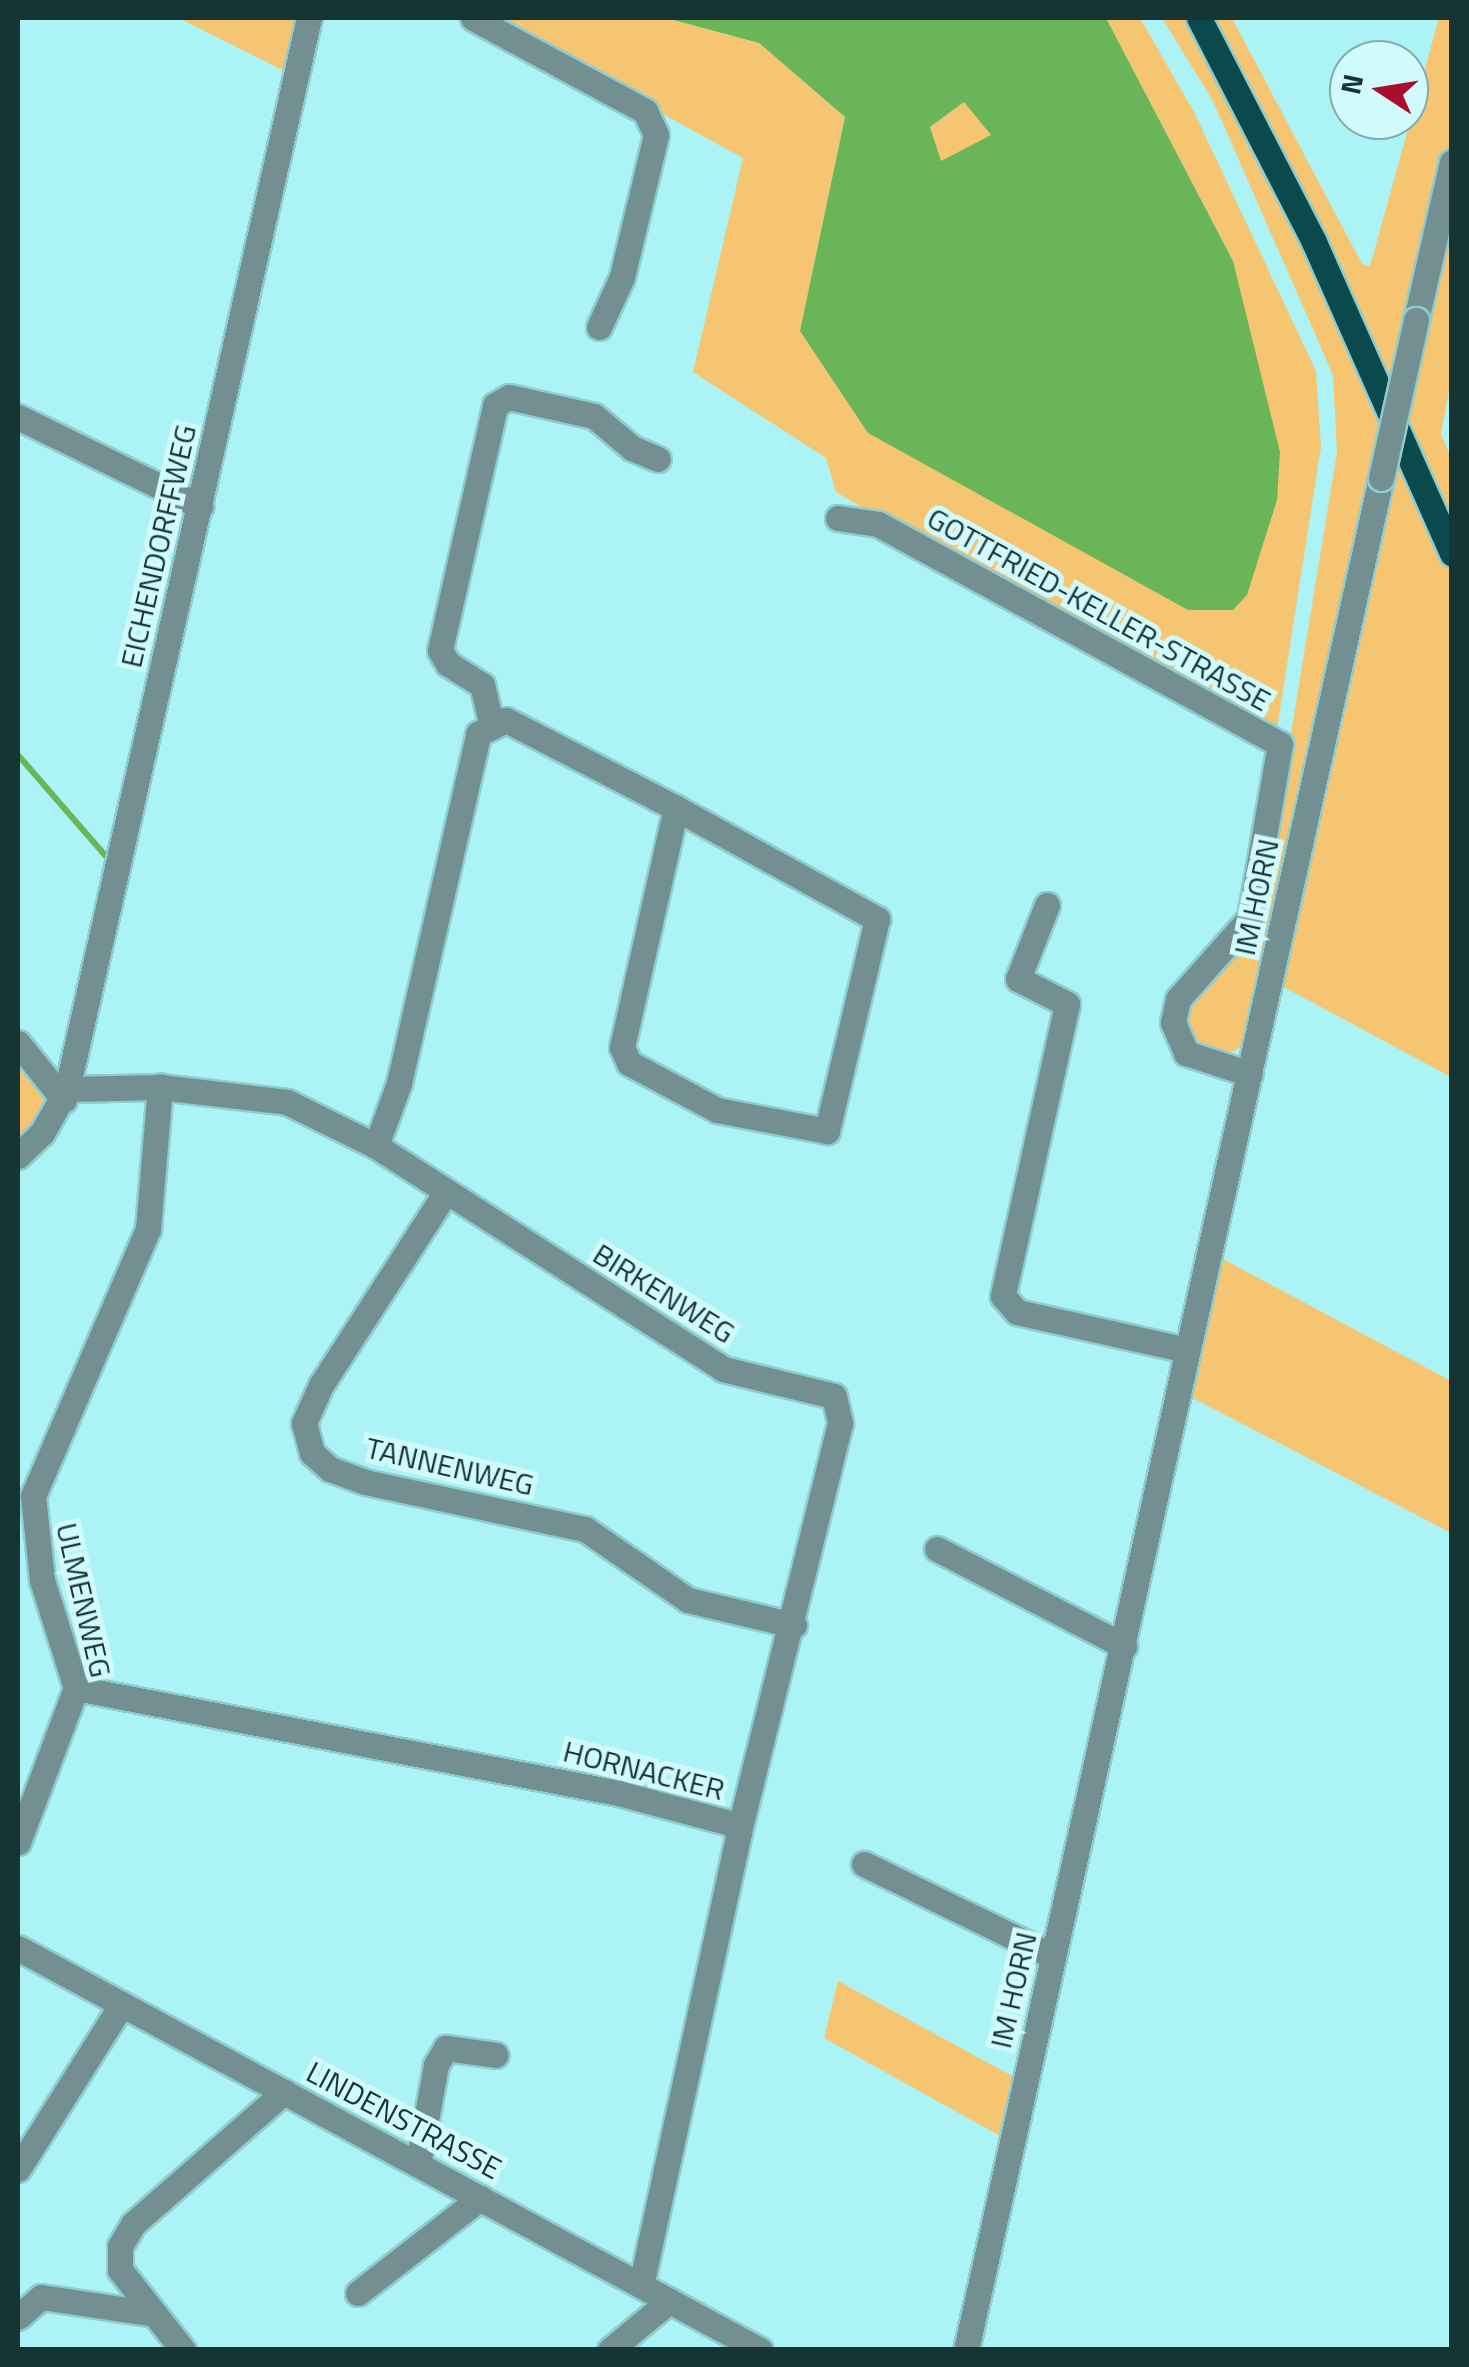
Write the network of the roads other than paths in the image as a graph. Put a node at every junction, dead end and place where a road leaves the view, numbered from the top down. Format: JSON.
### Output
{"nodes":[{"id":1,"x":309,"y":18,"type":"edge"},
{"id":2,"x":473,"y":18,"type":"edge"},
{"id":3,"x":1199,"y":18,"type":"edge"},
{"id":4,"x":1452,"y":162,"type":"edge"},
{"id":5,"x":599,"y":327,"type":"dead end"},
{"id":6,"x":18,"y":418,"type":"edge"},
{"id":7,"x":658,"y":459,"type":"dead end"},
{"id":8,"x":200,"y":506,"type":"junction"},
{"id":9,"x":838,"y":518,"type":"dead end"},
{"id":10,"x":1452,"y":554,"type":"edge"},
{"id":11,"x":490,"y":722,"type":"junction"},
{"id":12,"x":676,"y":808,"type":"junction"},
{"id":13,"x":1047,"y":905,"type":"dead end"},
{"id":14,"x":18,"y":1043,"type":"edge"},
{"id":15,"x":1250,"y":1074,"type":"junction"},
{"id":16,"x":160,"y":1087,"type":"junction"},
{"id":17,"x":66,"y":1094,"type":"junction"},
{"id":18,"x":376,"y":1146,"type":"junction"},
{"id":19,"x":18,"y":1156,"type":"edge"},
{"id":20,"x":444,"y":1195,"type":"junction"},
{"id":21,"x":1187,"y":1350,"type":"junction"},
{"id":22,"x":936,"y":1548,"type":"dead end"},
{"id":23,"x":794,"y":1625,"type":"junction"},
{"id":24,"x":1124,"y":1646,"type":"junction"},
{"id":25,"x":76,"y":1688,"type":"junction"},
{"id":26,"x":738,"y":1832,"type":"junction"},
{"id":27,"x":18,"y":1842,"type":"edge"},
{"id":28,"x":864,"y":1864,"type":"dead end"},
{"id":29,"x":18,"y":1948,"type":"edge"},
{"id":30,"x":1053,"y":1956,"type":"junction"},
{"id":31,"x":122,"y":2004,"type":"junction"},
{"id":32,"x":496,"y":2055,"type":"dead end"},
{"id":33,"x":284,"y":2092,"type":"junction"},
{"id":34,"x":418,"y":2164,"type":"junction"},
{"id":35,"x":18,"y":2169,"type":"edge"},
{"id":36,"x":480,"y":2198,"type":"junction"},
{"id":37,"x":640,"y":2285,"type":"junction"},
{"id":38,"x":358,"y":2293,"type":"dead end"},
{"id":39,"x":669,"y":2302,"type":"junction"},
{"id":40,"x":155,"y":2314,"type":"junction"},
{"id":41,"x":18,"y":2316,"type":"edge"},
{"id":42,"x":184,"y":2350,"type":"edge"},
{"id":43,"x":610,"y":2350,"type":"edge"},
{"id":44,"x":760,"y":2350,"type":"edge"},
{"id":45,"x":966,"y":2350,"type":"edge"}],
"edges":[{"from":1,"to":8,"type":"street","name":"EICHENDORFFWEG"},
{"from":2,"to":5,"type":"street"},
{"from":3,"to":10,"type":"main road"},
{"from":4,"to":15,"type":"street","name":"IM HORN","bridge":true},
{"from":6,"to":8,"type":"street"},
{"from":7,"to":11,"type":"street"},
{"from":8,"to":17,"type":"street","name":"EICHENDORFFWEG"},
{"from":9,"to":15,"type":"street","name":"GOTTFRIED-KELLER-STRASSE"},
{"from":11,"to":12,"type":"street"},
{"from":11,"to":18,"type":"street"},
{"from":12,"to":12,"type":"street"},
{"from":13,"to":21,"type":"street"},
{"from":14,"to":17,"type":"street"},
{"from":15,"to":21,"type":"street","name":"IM HORN"},
{"from":16,"to":17,"type":"street","name":"BIRKENWEG"},
{"from":16,"to":18,"type":"street","name":"BIRKENWEG"},
{"from":16,"to":25,"type":"street","name":"ULMENWEG"},
{"from":17,"to":19,"type":"street","name":"EICHENDORFFWEG"},
{"from":18,"to":20,"type":"street","name":"BIRKENWEG"},
{"from":20,"to":23,"type":"street","name":"BIRKENWEG"},
{"from":20,"to":23,"type":"street","name":"TANNENWEG"},
{"from":21,"to":24,"type":"street","name":"IM HORN"},
{"from":22,"to":24,"type":"street"},
{"from":23,"to":26,"type":"street","name":"BIRKENWEG"},
{"from":24,"to":30,"type":"street","name":"IM HORN"},
{"from":25,"to":26,"type":"street","name":"HORNACKER"},
{"from":25,"to":27,"type":"street","name":"ULMENWEG"},
{"from":26,"to":37,"type":"street","name":"HORNACKER"},
{"from":28,"to":30,"type":"street"},
{"from":29,"to":31,"type":"street","name":"LINDENSTRASSE"},
{"from":30,"to":45,"type":"street","name":"IM HORN"},
{"from":31,"to":33,"type":"street","name":"LINDENSTRASSE"},
{"from":31,"to":35,"type":"street"},
{"from":32,"to":34,"type":"street"},
{"from":33,"to":34,"type":"street","name":"LINDENSTRASSE"},
{"from":33,"to":40,"type":"street"},
{"from":34,"to":36,"type":"street","name":"LINDENSTRASSE"},
{"from":36,"to":37,"type":"street","name":"LINDENSTRASSE"},
{"from":36,"to":38,"type":"street"},
{"from":37,"to":39,"type":"street","name":"LINDENSTRASSE"},
{"from":39,"to":43,"type":"street"},
{"from":39,"to":44,"type":"street","name":"LINDENSTRASSE"},
{"from":40,"to":41,"type":"street"},
{"from":40,"to":42,"type":"street"}]}
